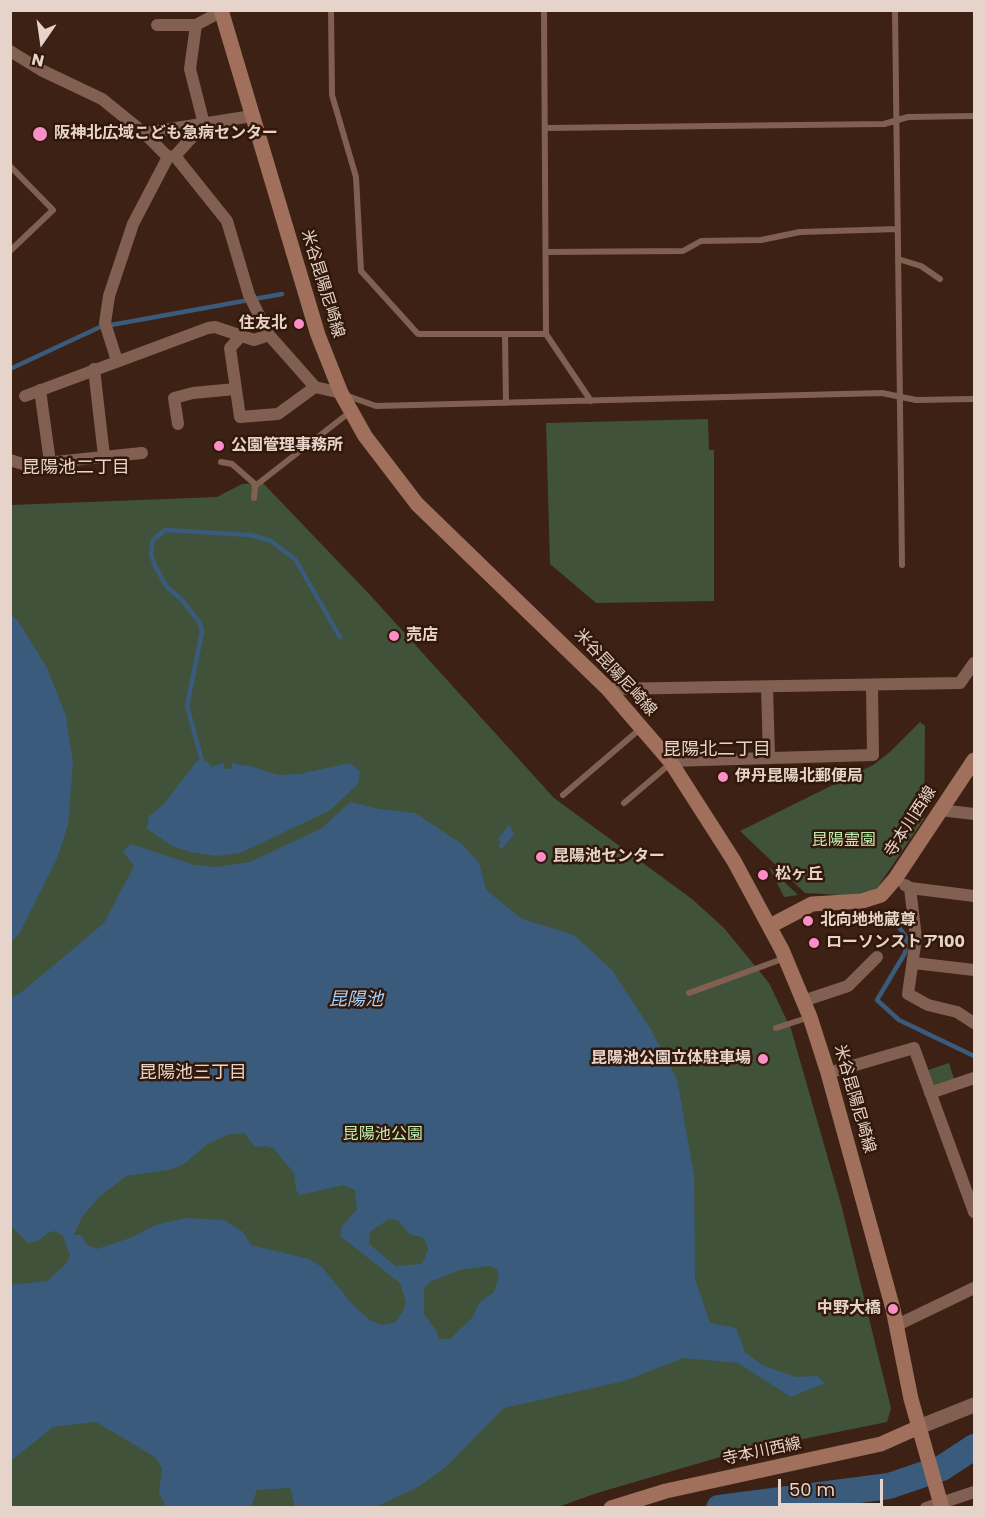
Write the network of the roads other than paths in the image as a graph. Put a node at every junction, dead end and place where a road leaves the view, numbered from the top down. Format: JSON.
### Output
{"nodes":[{"id":1,"x":331,"y":10,"type":"edge"},
{"id":2,"x":544,"y":10,"type":"edge"},
{"id":3,"x":895,"y":10,"type":"edge"},
{"id":4,"x":222,"y":11,"type":"edge"},
{"id":5,"x":157,"y":25,"type":"dead end"},
{"id":6,"x":196,"y":25,"type":"junction"},
{"id":7,"x":10,"y":51,"type":"edge"},
{"id":8,"x":252,"y":116,"type":"junction"},
{"id":9,"x":975,"y":116,"type":"edge"},
{"id":10,"x":896,"y":119,"type":"junction"},
{"id":11,"x":204,"y":124,"type":"junction"},
{"id":12,"x":546,"y":128,"type":"junction"},
{"id":13,"x":144,"y":133,"type":"junction"},
{"id":14,"x":171,"y":157,"type":"junction"},
{"id":15,"x":10,"y":166,"type":"edge"},
{"id":16,"x":898,"y":229,"type":"junction"},
{"id":17,"x":10,"y":251,"type":"edge"},
{"id":18,"x":546,"y":252,"type":"junction"},
{"id":19,"x":898,"y":258,"type":"junction"},
{"id":20,"x":940,"y":279,"type":"dead end"},
{"id":21,"x":505,"y":334,"type":"junction"},
{"id":22,"x":546,"y":334,"type":"junction"},
{"id":23,"x":268,"y":335,"type":"junction"},
{"id":24,"x":241,"y":336,"type":"junction"},
{"id":25,"x":117,"y":361,"type":"junction"},
{"id":26,"x":94,"y":369,"type":"junction"},
{"id":27,"x":315,"y":387,"type":"junction"},
{"id":28,"x":234,"y":389,"type":"junction"},
{"id":29,"x":40,"y":390,"type":"junction"},
{"id":30,"x":341,"y":393,"type":"junction"},
{"id":31,"x":25,"y":396,"type":"dead end"},
{"id":32,"x":900,"y":396,"type":"junction"},
{"id":33,"x":975,"y":399,"type":"edge"},
{"id":34,"x":591,"y":401,"type":"junction"},
{"id":35,"x":506,"y":403,"type":"junction"},
{"id":36,"x":351,"y":412,"type":"junction"},
{"id":37,"x":177,"y":424,"type":"dead end"},
{"id":38,"x":142,"y":453,"type":"dead end"},
{"id":39,"x":104,"y":456,"type":"junction"},
{"id":40,"x":10,"y":460,"type":"edge"},
{"id":41,"x":50,"y":462,"type":"junction"},
{"id":42,"x":221,"y":462,"type":"dead end"},
{"id":43,"x":256,"y":485,"type":"junction"},
{"id":44,"x":254,"y":498,"type":"dead end"},
{"id":45,"x":902,"y":566,"type":"dead end"},
{"id":46,"x":974,"y":662,"type":"edge"},
{"id":47,"x":872,"y":686,"type":"junction"},
{"id":48,"x":767,"y":688,"type":"junction"},
{"id":49,"x":608,"y":689,"type":"junction"},
{"id":50,"x":642,"y":727,"type":"junction"},
{"id":51,"x":769,"y":756,"type":"junction"},
{"id":52,"x":975,"y":760,"type":"edge"},
{"id":53,"x":670,"y":762,"type":"junction"},
{"id":54,"x":563,"y":795,"type":"dead end"},
{"id":55,"x":624,"y":803,"type":"dead end"},
{"id":56,"x":940,"y":810,"type":"junction"},
{"id":57,"x":975,"y":814,"type":"edge"},
{"id":58,"x":895,"y":879,"type":"junction"},
{"id":59,"x":910,"y":888,"type":"junction"},
{"id":60,"x":975,"y":896,"type":"edge"},
{"id":61,"x":770,"y":926,"type":"junction"},
{"id":62,"x":877,"y":957,"type":"dead end"},
{"id":63,"x":785,"y":958,"type":"junction"},
{"id":64,"x":914,"y":963,"type":"junction"},
{"id":65,"x":975,"y":970,"type":"edge"},
{"id":66,"x":690,"y":993,"type":"dead end"},
{"id":67,"x":803,"y":1001,"type":"junction"},
{"id":68,"x":810,"y":1017,"type":"junction"},
{"id":69,"x":975,"y":1023,"type":"edge"},
{"id":70,"x":776,"y":1028,"type":"dead end"},
{"id":71,"x":828,"y":1073,"type":"junction"},
{"id":72,"x":975,"y":1078,"type":"edge"},
{"id":73,"x":930,"y":1093,"type":"junction"},
{"id":74,"x":975,"y":1212,"type":"edge"},
{"id":75,"x":975,"y":1288,"type":"edge"},
{"id":76,"x":895,"y":1326,"type":"junction"},
{"id":77,"x":975,"y":1405,"type":"edge"},
{"id":78,"x":919,"y":1427,"type":"junction"},
{"id":79,"x":975,"y":1492,"type":"edge"},
{"id":80,"x":937,"y":1502,"type":"edge"},
{"id":81,"x":611,"y":1508,"type":"edge"}],
"edges":[{"from":1,"to":21,"type":"lane"},
{"from":2,"to":12,"type":"lane"},
{"from":3,"to":10,"type":"lane"},
{"from":4,"to":6,"type":"street"},
{"from":4,"to":8,"type":"main road","name":"米谷昆陽尼崎線"},
{"from":5,"to":6,"type":"street"},
{"from":6,"to":11,"type":"street"},
{"from":7,"to":13,"type":"street"},
{"from":8,"to":11,"type":"street"},
{"from":8,"to":30,"type":"main road","name":"米谷昆陽尼崎線"},
{"from":9,"to":10,"type":"lane"},
{"from":10,"to":12,"type":"lane"},
{"from":10,"to":16,"type":"lane"},
{"from":11,"to":13,"type":"street"},
{"from":11,"to":14,"type":"street"},
{"from":12,"to":18,"type":"lane"},
{"from":13,"to":14,"type":"street"},
{"from":14,"to":23,"type":"street"},
{"from":14,"to":25,"type":"street"},
{"from":15,"to":17,"type":"lane"},
{"from":16,"to":18,"type":"lane"},
{"from":16,"to":19,"type":"lane"},
{"from":18,"to":22,"type":"lane"},
{"from":19,"to":20,"type":"lane"},
{"from":19,"to":32,"type":"lane"},
{"from":21,"to":22,"type":"lane"},
{"from":21,"to":35,"type":"lane"},
{"from":22,"to":34,"type":"lane"},
{"from":23,"to":24,"type":"street"},
{"from":23,"to":27,"type":"street"},
{"from":24,"to":25,"type":"street"},
{"from":24,"to":28,"type":"street"},
{"from":25,"to":26,"type":"street"},
{"from":26,"to":29,"type":"street"},
{"from":26,"to":39,"type":"street"},
{"from":27,"to":28,"type":"street"},
{"from":27,"to":30,"type":"street"},
{"from":28,"to":37,"type":"street"},
{"from":29,"to":31,"type":"street"},
{"from":29,"to":41,"type":"street"},
{"from":30,"to":35,"type":"lane"},
{"from":30,"to":36,"type":"main road","name":"米谷昆陽尼崎線"},
{"from":32,"to":33,"type":"lane"},
{"from":32,"to":34,"type":"lane"},
{"from":32,"to":45,"type":"lane"},
{"from":34,"to":35,"type":"lane"},
{"from":36,"to":43,"type":"lane"},
{"from":36,"to":49,"type":"main road","name":"米谷昆陽尼崎線"},
{"from":38,"to":39,"type":"street"},
{"from":39,"to":41,"type":"street"},
{"from":40,"to":41,"type":"street"},
{"from":42,"to":43,"type":"lane"},
{"from":43,"to":44,"type":"lane"},
{"from":46,"to":47,"type":"street"},
{"from":47,"to":48,"type":"street"},
{"from":47,"to":51,"type":"street"},
{"from":48,"to":49,"type":"street"},
{"from":48,"to":51,"type":"street"},
{"from":49,"to":50,"type":"main road","name":"米谷昆陽尼崎線"},
{"from":50,"to":53,"type":"main road","name":"米谷昆陽尼崎線"},
{"from":50,"to":54,"type":"lane"},
{"from":51,"to":53,"type":"street"},
{"from":52,"to":56,"type":"main road","name":"寺本川西線"},
{"from":53,"to":55,"type":"lane"},
{"from":53,"to":61,"type":"main road","name":"米谷昆陽尼崎線"},
{"from":56,"to":57,"type":"street"},
{"from":56,"to":58,"type":"main road","name":"寺本川西線"},
{"from":58,"to":59,"type":"street"},
{"from":58,"to":61,"type":"main road","name":"寺本川西線"},
{"from":59,"to":60,"type":"street"},
{"from":59,"to":64,"type":"street"},
{"from":61,"to":63,"type":"main road","name":"米谷昆陽尼崎線"},
{"from":62,"to":67,"type":"street"},
{"from":63,"to":66,"type":"lane"},
{"from":63,"to":67,"type":"main road","name":"米谷昆陽尼崎線"},
{"from":64,"to":65,"type":"street"},
{"from":64,"to":69,"type":"street"},
{"from":67,"to":68,"type":"main road","name":"米谷昆陽尼崎線"},
{"from":68,"to":70,"type":"lane"},
{"from":68,"to":71,"type":"main road","name":"米谷昆陽尼崎線"},
{"from":71,"to":73,"type":"street"},
{"from":71,"to":76,"type":"main road","name":"米谷昆陽尼崎線"},
{"from":72,"to":73,"type":"street"},
{"from":73,"to":74,"type":"street"},
{"from":75,"to":76,"type":"street"},
{"from":76,"to":78,"type":"main road","name":"米谷昆陽尼崎線"},
{"from":77,"to":78,"type":"street"},
{"from":78,"to":80,"type":"main road","name":"米谷昆陽尼崎線"},
{"from":78,"to":81,"type":"main road","name":"寺本川西線"},
{"from":79,"to":80,"type":"street"}]}
